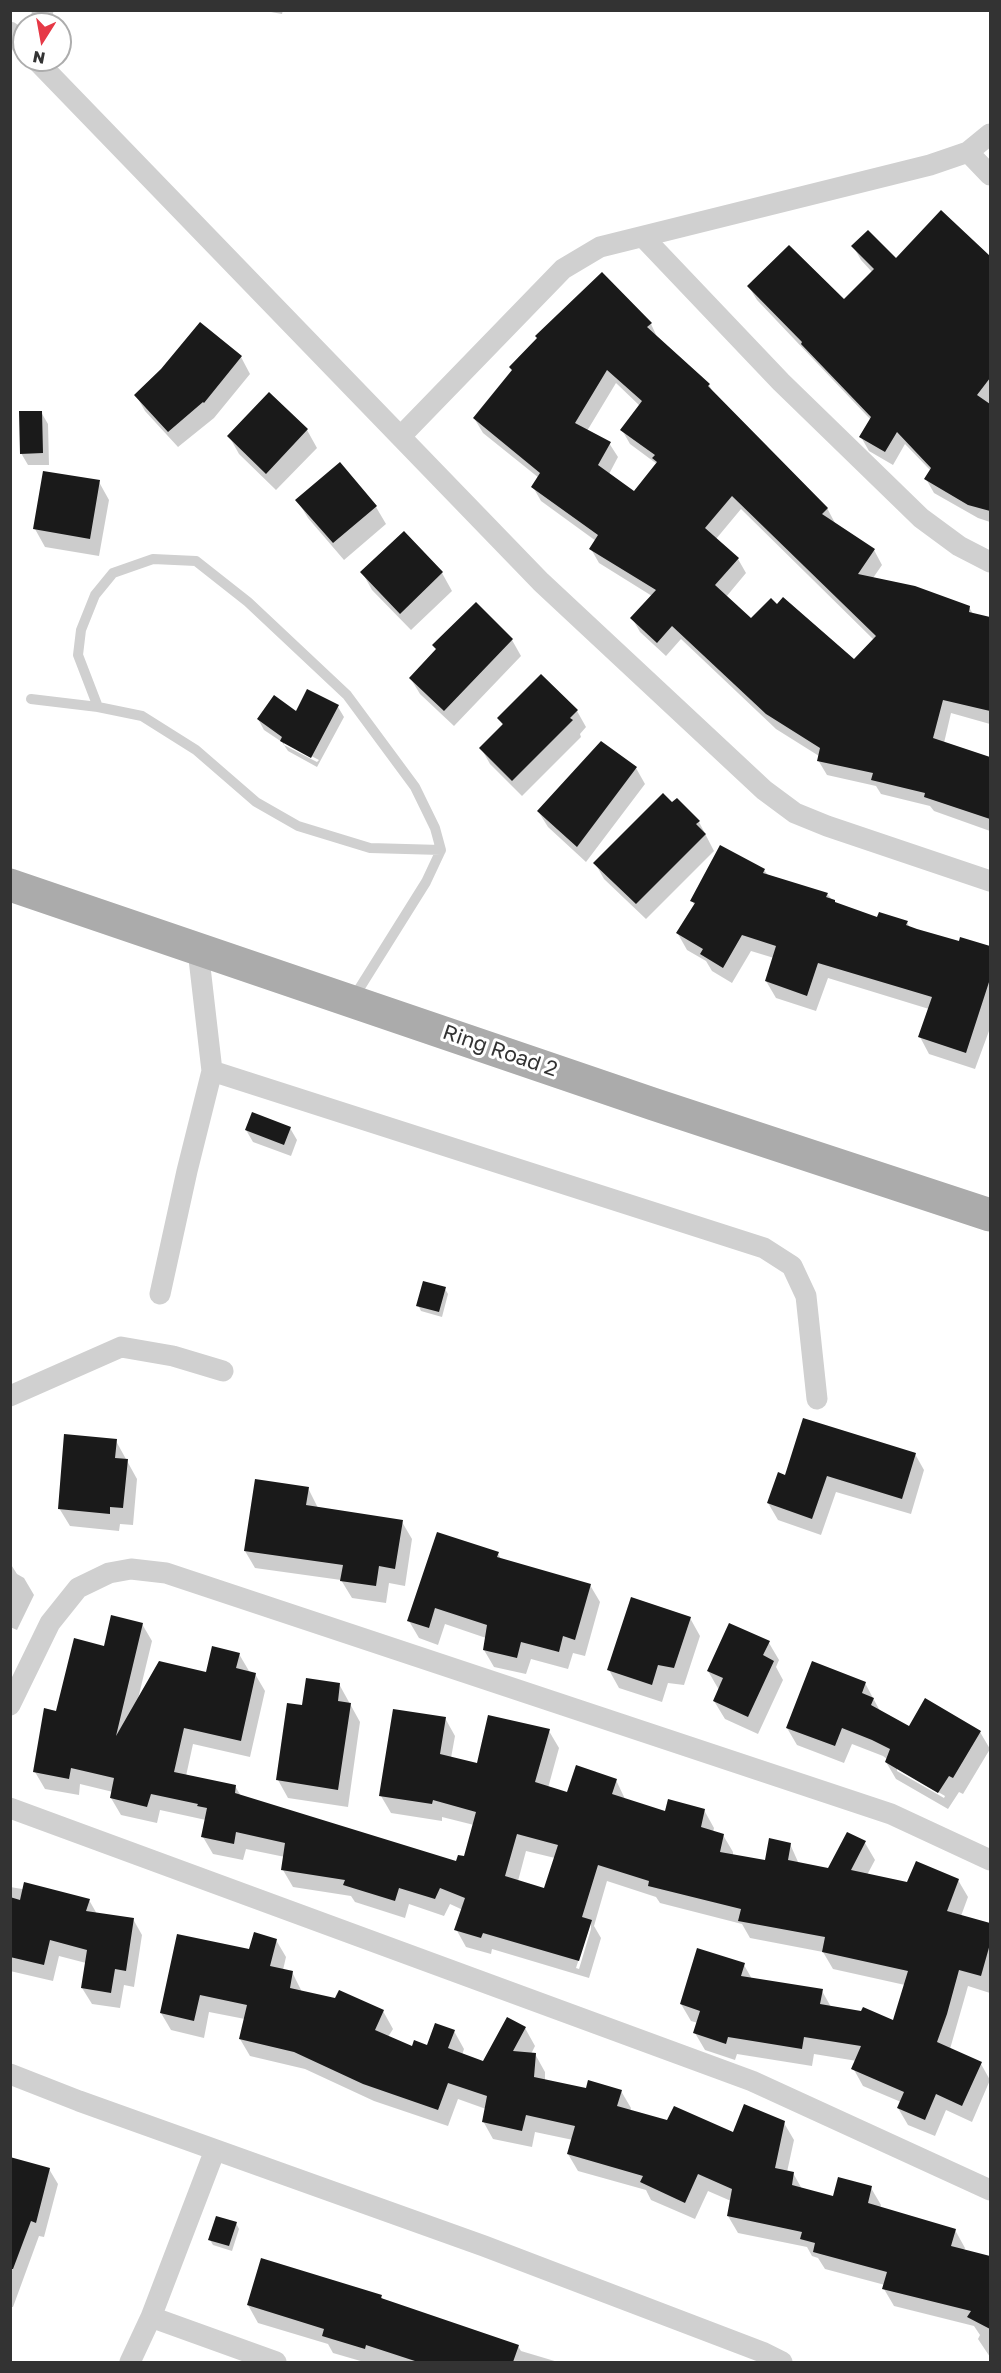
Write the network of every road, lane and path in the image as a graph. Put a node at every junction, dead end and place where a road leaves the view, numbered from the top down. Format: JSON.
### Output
{"nodes":[{"id":1,"x":48,"y":72,"type":"edge"},
{"id":2,"x":990,"y":134,"type":"edge"},
{"id":3,"x":968,"y":152,"type":"junction"},
{"id":4,"x":990,"y":175,"type":"edge"},
{"id":5,"x":644,"y":238,"type":"junction"},
{"id":6,"x":401,"y":435,"type":"junction"},
{"id":7,"x":990,"y":562,"type":"edge"},
{"id":8,"x":31,"y":699,"type":"dead end"},
{"id":9,"x":98,"y":707,"type":"junction"},
{"id":10,"x":441,"y":850,"type":"junction"},
{"id":11,"x":990,"y":881,"type":"edge"},
{"id":12,"x":10,"y":885,"type":"edge"},
{"id":13,"x":198,"y":950,"type":"junction"},
{"id":14,"x":353,"y":1000,"type":"junction"},
{"id":15,"x":212,"y":1071,"type":"junction"},
{"id":16,"x":990,"y":1215,"type":"edge"},
{"id":17,"x":160,"y":1294,"type":"dead end"},
{"id":18,"x":223,"y":1371,"type":"dead end"},
{"id":19,"x":10,"y":1396,"type":"edge"},
{"id":20,"x":817,"y":1399,"type":"dead end"},
{"id":21,"x":10,"y":1705,"type":"edge"},
{"id":22,"x":10,"y":1808,"type":"edge"},
{"id":23,"x":990,"y":1860,"type":"edge"},
{"id":24,"x":10,"y":2074,"type":"edge"},
{"id":25,"x":215,"y":2150,"type":"junction"},
{"id":26,"x":990,"y":2190,"type":"edge"},
{"id":27,"x":151,"y":2317,"type":"junction"},
{"id":28,"x":130,"y":2362,"type":"edge"},
{"id":29,"x":276,"y":2362,"type":"edge"},
{"id":30,"x":782,"y":2362,"type":"edge"}],
"edges":[{"from":1,"to":6,"type":"street"},
{"from":2,"to":3,"type":"street"},
{"from":3,"to":4,"type":"street"},
{"from":3,"to":5,"type":"street"},
{"from":5,"to":6,"type":"street"},
{"from":5,"to":7,"type":"street"},
{"from":6,"to":11,"type":"street"},
{"from":8,"to":9,"type":"lane"},
{"from":9,"to":10,"type":"lane"},
{"from":9,"to":10,"type":"lane"},
{"from":10,"to":14,"type":"lane"},
{"from":12,"to":13,"type":"main road","name":"Ring Road 2"},
{"from":13,"to":14,"type":"main road","name":"Ring Road 2"},
{"from":13,"to":15,"type":"street"},
{"from":14,"to":16,"type":"main road","name":"Ring Road 2"},
{"from":15,"to":17,"type":"street"},
{"from":15,"to":20,"type":"street"},
{"from":18,"to":19,"type":"street"},
{"from":21,"to":23,"type":"street"},
{"from":22,"to":26,"type":"street"},
{"from":24,"to":25,"type":"street"},
{"from":25,"to":27,"type":"street"},
{"from":25,"to":30,"type":"street"},
{"from":27,"to":28,"type":"street"},
{"from":27,"to":29,"type":"street"}]}
